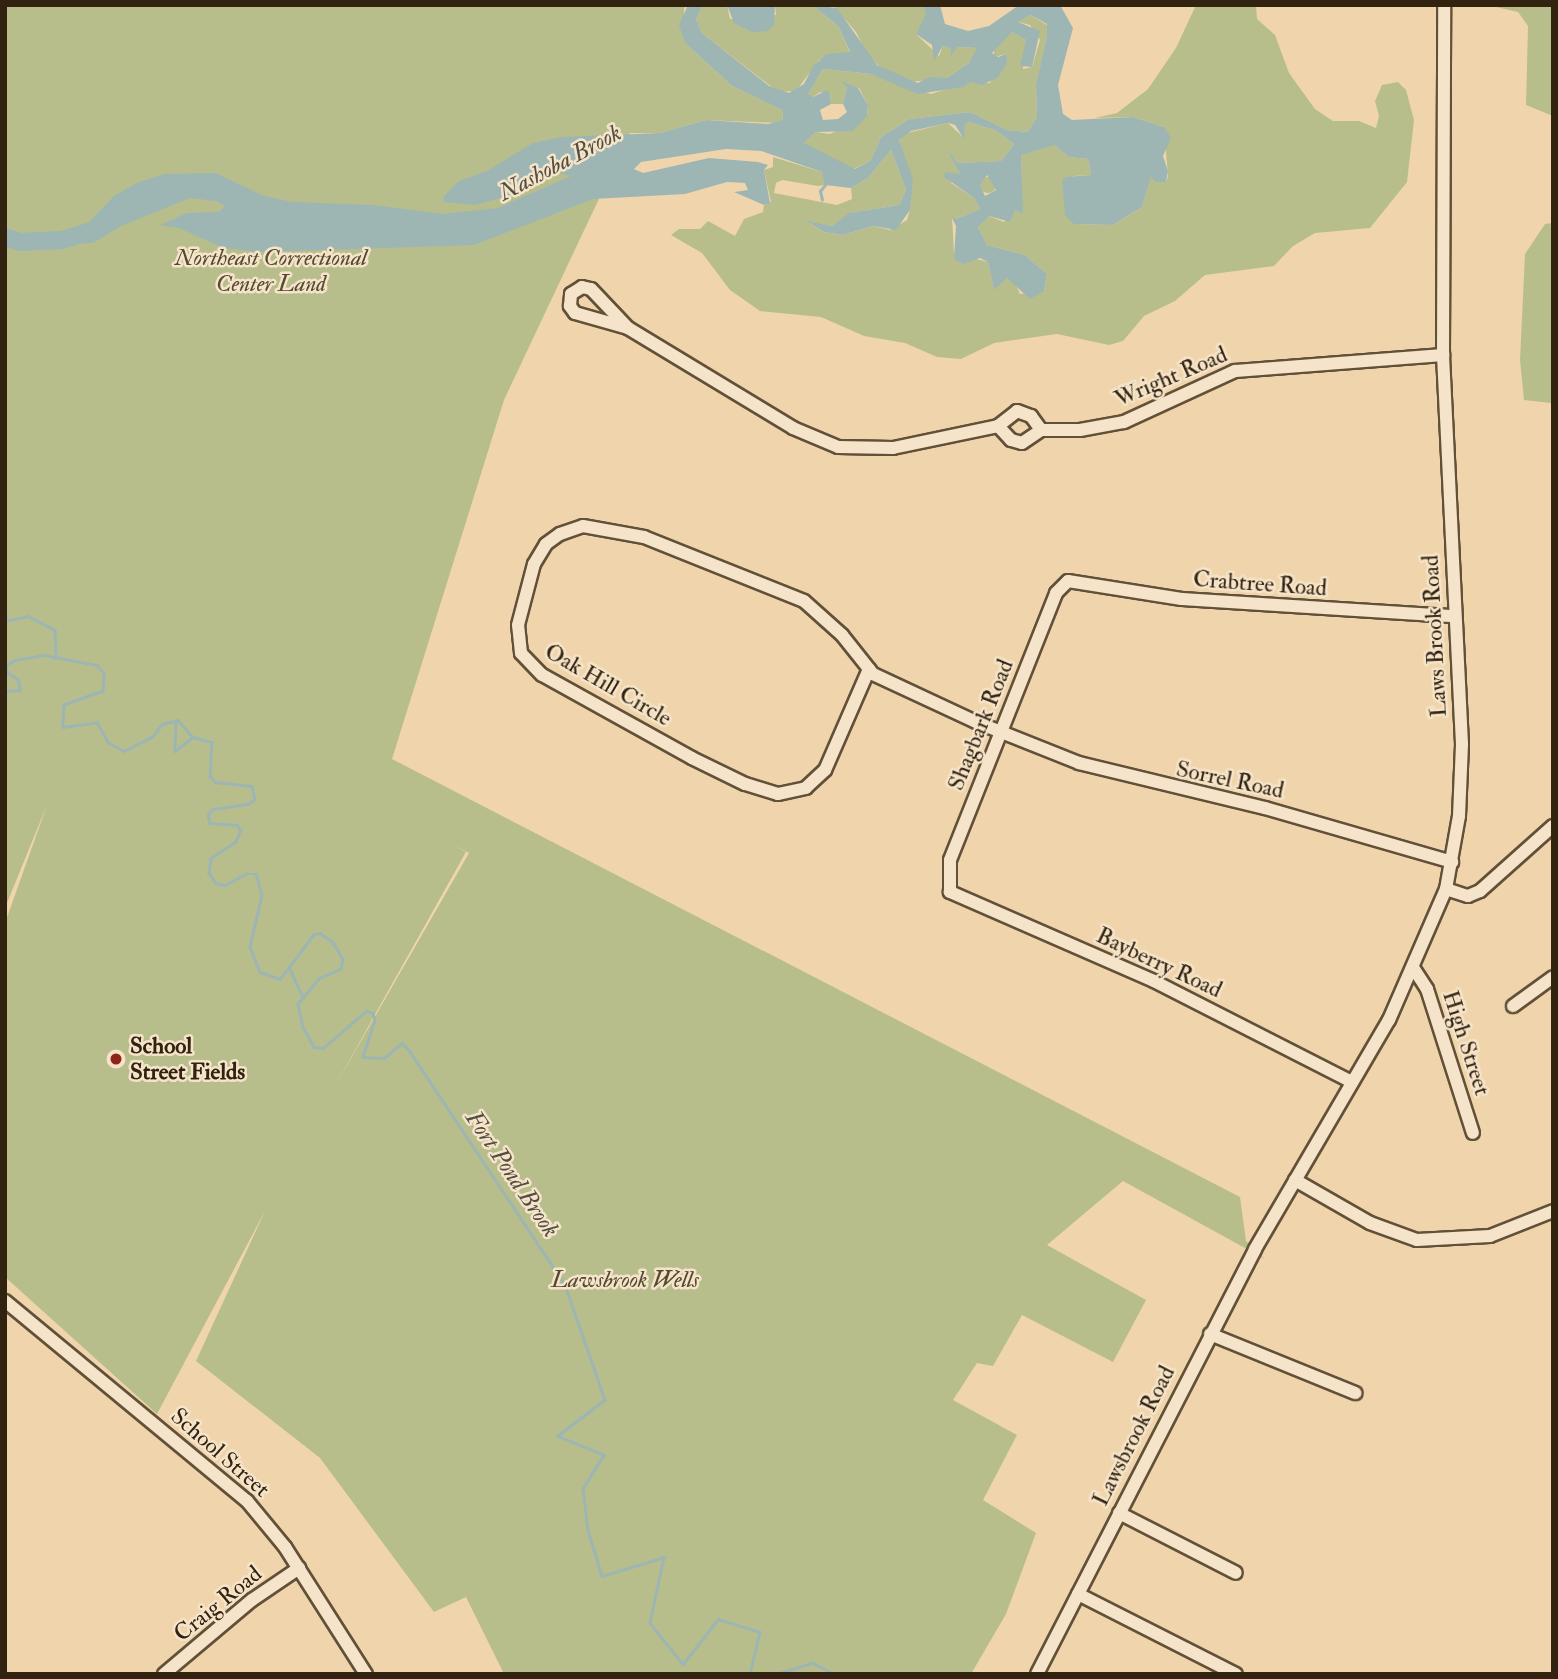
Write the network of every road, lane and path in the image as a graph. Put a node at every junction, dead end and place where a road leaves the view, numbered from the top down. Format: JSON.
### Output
{"nodes":[{"id":1,"x":1444,"y":5,"type":"edge"},
{"id":2,"x":628,"y":328,"type":"junction"},
{"id":3,"x":1443,"y":355,"type":"junction"},
{"id":4,"x":998,"y":426,"type":"junction"},
{"id":5,"x":1041,"y":430,"type":"junction"},
{"id":6,"x":1066,"y":583,"type":"joint"},
{"id":7,"x":1454,"y":616,"type":"junction"},
{"id":8,"x":869,"y":669,"type":"junction"},
{"id":9,"x":1001,"y":732,"type":"junction"},
{"id":10,"x":1553,"y":826,"type":"edge"},
{"id":11,"x":1452,"y":862,"type":"junction"},
{"id":12,"x":947,"y":887,"type":"joint"},
{"id":13,"x":1446,"y":890,"type":"junction"},
{"id":14,"x":1414,"y":969,"type":"junction"},
{"id":15,"x":1553,"y":977,"type":"edge"},
{"id":16,"x":1513,"y":1006,"type":"dead end"},
{"id":17,"x":1352,"y":1082,"type":"junction"},
{"id":18,"x":1473,"y":1133,"type":"dead end"},
{"id":19,"x":1295,"y":1180,"type":"junction"},
{"id":20,"x":1553,"y":1211,"type":"edge"},
{"id":21,"x":1272,"y":1220,"type":"joint"},
{"id":22,"x":5,"y":1301,"type":"edge"},
{"id":23,"x":1210,"y":1334,"type":"junction"},
{"id":24,"x":1355,"y":1393,"type":"dead end"},
{"id":25,"x":1119,"y":1513,"type":"junction"},
{"id":26,"x":299,"y":1568,"type":"junction"},
{"id":27,"x":1236,"y":1573,"type":"dead end"},
{"id":28,"x":1078,"y":1594,"type":"junction"},
{"id":29,"x":164,"y":1674,"type":"edge"},
{"id":30,"x":366,"y":1674,"type":"edge"},
{"id":31,"x":1037,"y":1674,"type":"edge"},
{"id":32,"x":1236,"y":1674,"type":"edge"}],
"edges":[{"from":1,"to":3,"type":"street","name":"Laws Brook Road"},
{"from":2,"to":2,"type":"street","name":"Wright Road"},
{"from":2,"to":4,"type":"street","name":"Wright Road"},
{"from":3,"to":5,"type":"street","name":"Wright Road"},
{"from":3,"to":7,"type":"street","name":"Laws Brook Road"},
{"from":4,"to":5,"type":"street","name":"Wright Road"},
{"from":4,"to":5,"type":"street","name":"Wright Road"},
{"from":6,"to":7,"type":"street","name":"Crabtree Road"},
{"from":6,"to":9,"type":"street","name":"Shagbark Road"},
{"from":7,"to":11,"type":"street","name":"Laws Brook Road"},
{"from":8,"to":8,"type":"street","name":"Oak Hill Circle"},
{"from":8,"to":9,"type":"street","name":"Oak Hill Circle"},
{"from":9,"to":11,"type":"street","name":"Sorrel Road"},
{"from":9,"to":12,"type":"street","name":"Shagbark Road"},
{"from":10,"to":13,"type":"street"},
{"from":11,"to":13,"type":"street","name":"Laws Brook Road"},
{"from":12,"to":17,"type":"street","name":"Bayberry Road"},
{"from":13,"to":14,"type":"street","name":"Laws Brook Road"},
{"from":14,"to":17,"type":"street","name":"Laws Brook Road"},
{"from":14,"to":18,"type":"street","name":"High Street"},
{"from":15,"to":16,"type":"street"},
{"from":17,"to":19,"type":"street","name":"Laws Brook Road"},
{"from":19,"to":20,"type":"street"},
{"from":19,"to":21,"type":"street","name":"Laws Brook Road"},
{"from":21,"to":23,"type":"street","name":"Lawsbrook Road"},
{"from":22,"to":26,"type":"street","name":"School Street"},
{"from":23,"to":24,"type":"street"},
{"from":23,"to":25,"type":"street","name":"Lawsbrook Road"},
{"from":25,"to":27,"type":"street"},
{"from":25,"to":28,"type":"street","name":"Lawsbrook Road"},
{"from":26,"to":29,"type":"street","name":"Craig Road"},
{"from":26,"to":30,"type":"street","name":"School Street"},
{"from":28,"to":31,"type":"street","name":"Lawsbrook Road"},
{"from":28,"to":32,"type":"street"}]}
